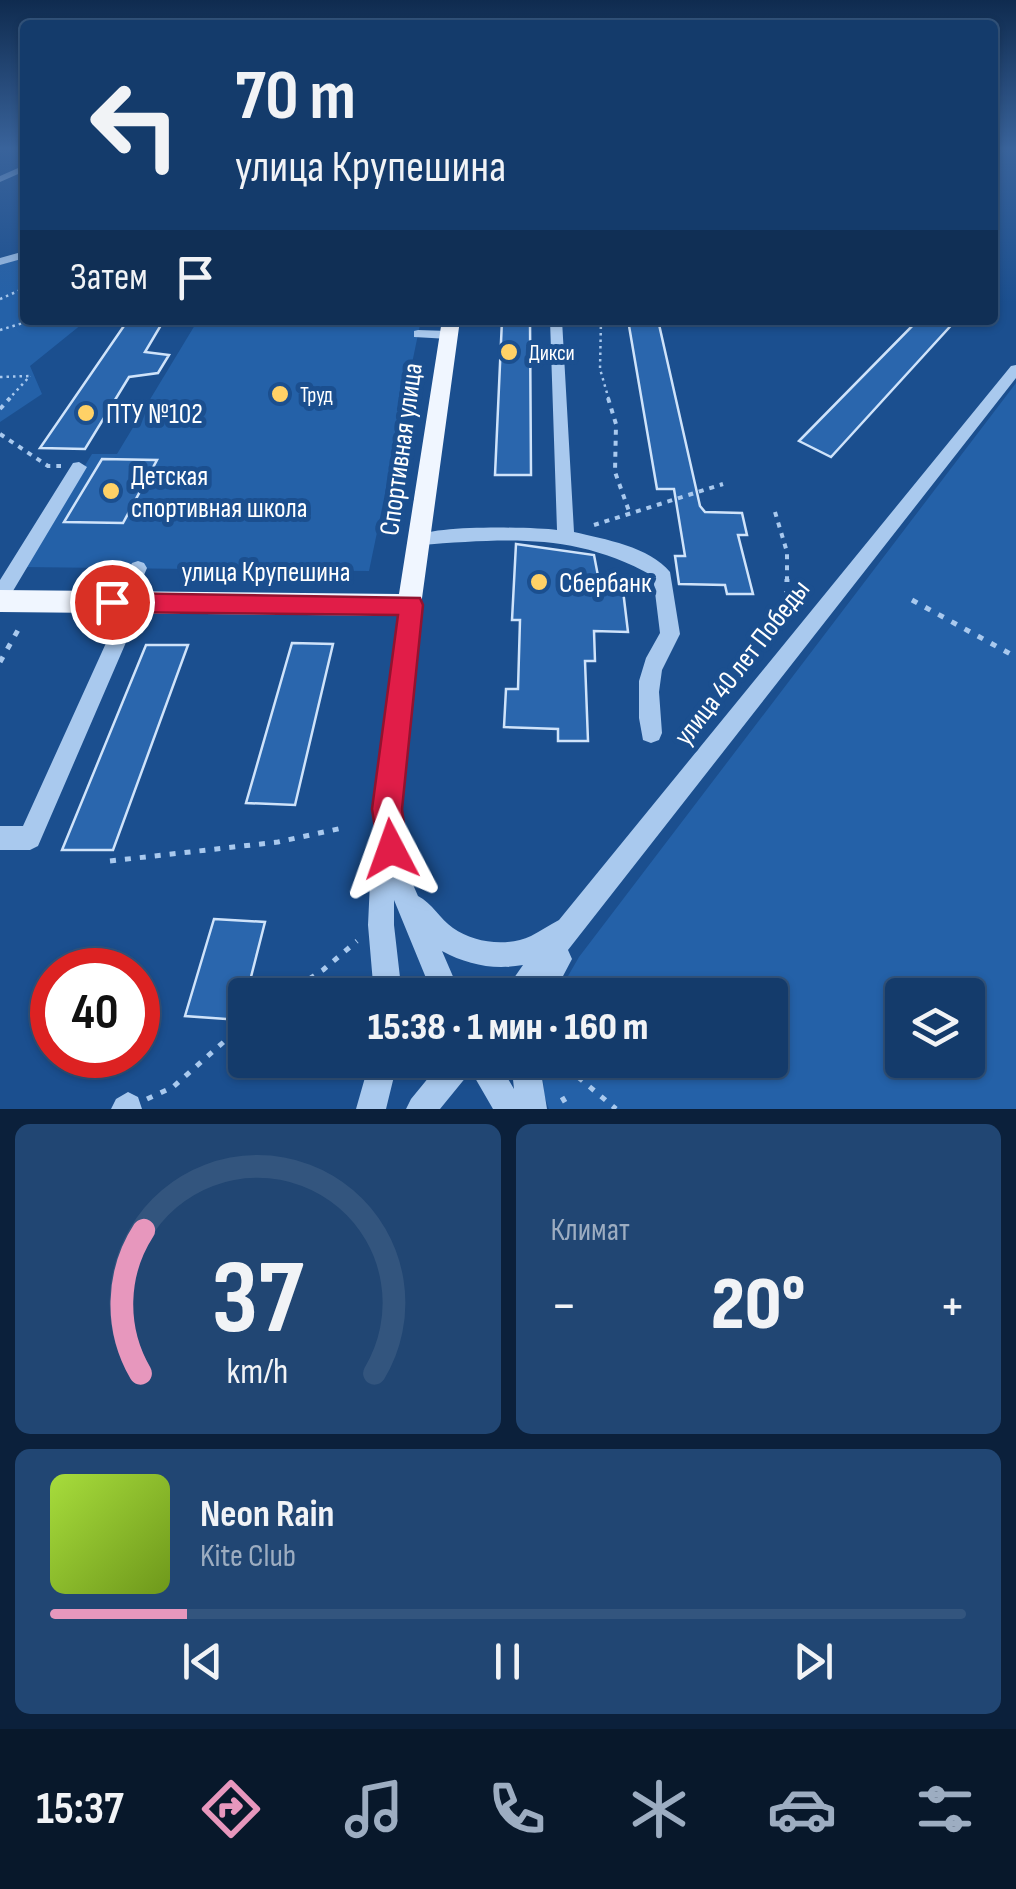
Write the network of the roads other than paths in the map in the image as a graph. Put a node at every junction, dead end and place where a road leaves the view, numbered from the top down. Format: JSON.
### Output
{"nodes":[{"id":1,"x":556,"y":325,"type":"edge"},
{"id":2,"x":450,"y":327,"type":"edge"},
{"id":3,"x":418,"y":334,"type":"dead end"},
{"id":4,"x":1016,"y":369,"type":"edge"},
{"id":5,"x":79,"y":467,"type":"road end"},
{"id":6,"x":566,"y":534,"type":"junction"},
{"id":7,"x":420,"y":538,"type":"junction"},
{"id":8,"x":138,"y":568,"type":"dead end"},
{"id":9,"x":0,"y":598,"type":"edge"},
{"id":10,"x":128,"y":603,"type":"junction"},
{"id":11,"x":411,"y":605,"type":"junction"},
{"id":12,"x":651,"y":733,"type":"dead end"},
{"id":13,"x":387,"y":809,"type":"junction"},
{"id":14,"x":0,"y":838,"type":"edge"},
{"id":15,"x":399,"y":881,"type":"junction"},
{"id":16,"x":583,"y":915,"type":"junction"},
{"id":17,"x":387,"y":978,"type":"edge"},
{"id":18,"x":440,"y":978,"type":"edge"},
{"id":19,"x":530,"y":978,"type":"edge"},
{"id":20,"x":548,"y":978,"type":"edge"},
{"id":21,"x":379,"y":1078,"type":"edge"},
{"id":22,"x":447,"y":1078,"type":"edge"},
{"id":23,"x":492,"y":1078,"type":"edge"},
{"id":24,"x":528,"y":1078,"type":"edge"},
{"id":25,"x":371,"y":1109,"type":"edge"},
{"id":26,"x":421,"y":1109,"type":"edge"},
{"id":27,"x":510,"y":1109,"type":"edge"},
{"id":28,"x":532,"y":1109,"type":"edge"}],
"edges":[{"from":1,"to":6,"type":"street"},
{"from":2,"to":3,"type":"street"},
{"from":2,"to":7,"type":"main road","name":"Спортивная улица"},
{"from":4,"to":16,"type":"street","name":"улица 40 лет Победы"},
{"from":5,"to":9,"type":"street"},
{"from":6,"to":7,"type":"street"},
{"from":6,"to":12,"type":"street"},
{"from":7,"to":11,"type":"main road","name":"Спортивная улица"},
{"from":8,"to":10,"type":"street"},
{"from":9,"to":10,"type":"main road","name":"улица Крупешина"},
{"from":10,"to":11,"type":"main road","name":"улица Крупешина"},
{"from":10,"to":14,"type":"street"},
{"from":11,"to":13,"type":"street","name":"Спортивная улица"},
{"from":13,"to":15,"type":"street","name":"Спортивная улица"},
{"from":13,"to":17,"type":"street"},
{"from":15,"to":16,"type":"street"},
{"from":15,"to":18,"type":"street","name":"Спортивная улица"},
{"from":16,"to":19,"type":"street","name":"улица 40 лет Победы"},
{"from":16,"to":20,"type":"street"},
{"from":21,"to":25,"type":"street"},
{"from":22,"to":26,"type":"street"},
{"from":23,"to":27,"type":"street"},
{"from":24,"to":28,"type":"street"}]}
